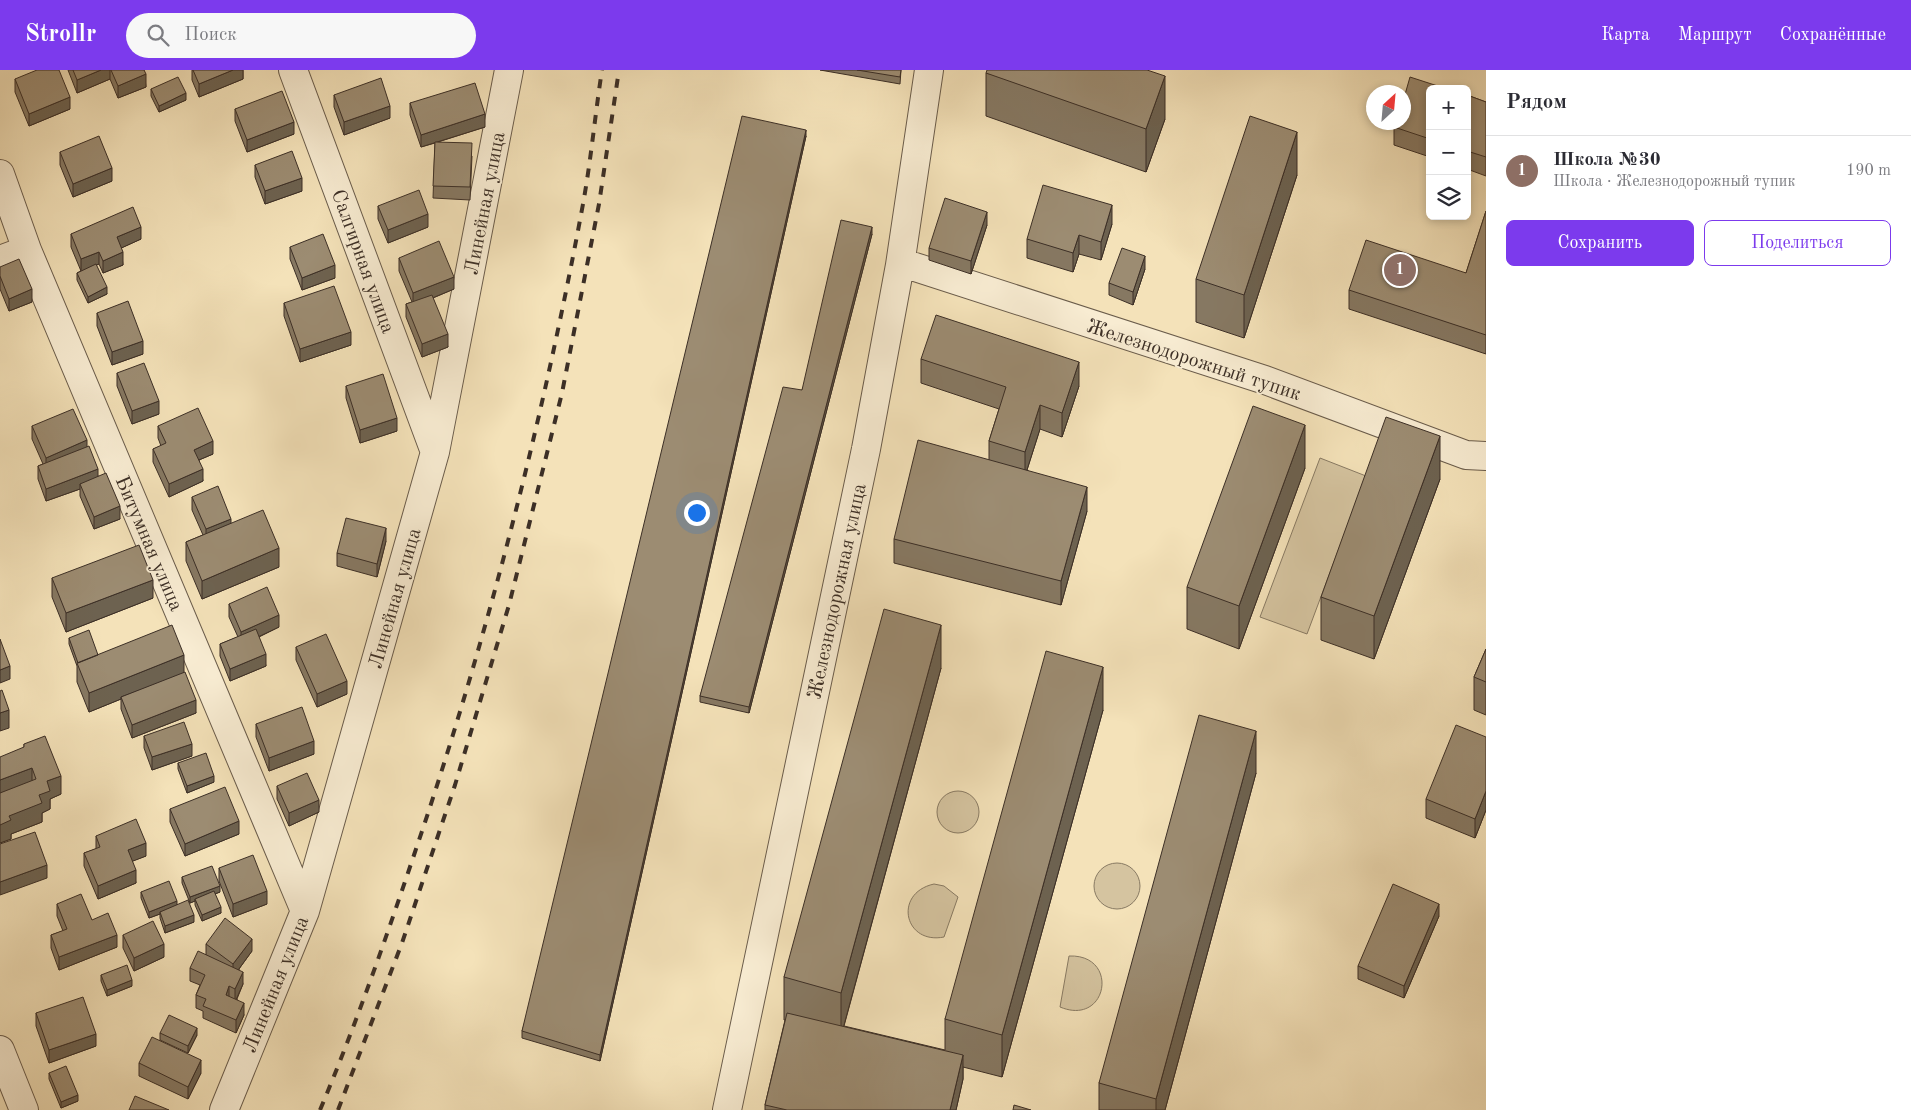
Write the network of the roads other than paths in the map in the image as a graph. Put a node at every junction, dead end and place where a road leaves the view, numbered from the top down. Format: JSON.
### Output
{"nodes":[{"id":1,"x":293,"y":70,"type":"edge"},
{"id":2,"x":509,"y":70,"type":"edge"},
{"id":3,"x":929,"y":70,"type":"edge"},
{"id":4,"x":0,"y":174,"type":"edge"},
{"id":5,"x":27,"y":250,"type":"junction"},
{"id":6,"x":0,"y":260,"type":"edge"},
{"id":7,"x":900,"y":265,"type":"junction"},
{"id":8,"x":436,"y":452,"type":"junction"},
{"id":9,"x":1486,"y":456,"type":"edge"},
{"id":10,"x":305,"y":911,"type":"junction"},
{"id":11,"x":0,"y":1050,"type":"edge"},
{"id":12,"x":24,"y":1110,"type":"edge"},
{"id":13,"x":224,"y":1110,"type":"edge"},
{"id":14,"x":727,"y":1110,"type":"edge"}],
"edges":[{"from":1,"to":8,"type":"street","name":"Салгирная улица"},
{"from":2,"to":8,"type":"street","name":"Линейная улица"},
{"from":3,"to":7,"type":"street","name":"Железнодорожная улица"},
{"from":4,"to":5,"type":"street","name":"Битумная улица"},
{"from":5,"to":6,"type":"street"},
{"from":5,"to":10,"type":"street","name":"Битумная улица"},
{"from":7,"to":9,"type":"street","name":"Железнодорожный тупик"},
{"from":7,"to":14,"type":"street","name":"Железнодорожная улица"},
{"from":8,"to":10,"type":"street","name":"Линейная улица"},
{"from":10,"to":13,"type":"street","name":"Линейная улица"},
{"from":11,"to":12,"type":"street"}]}
